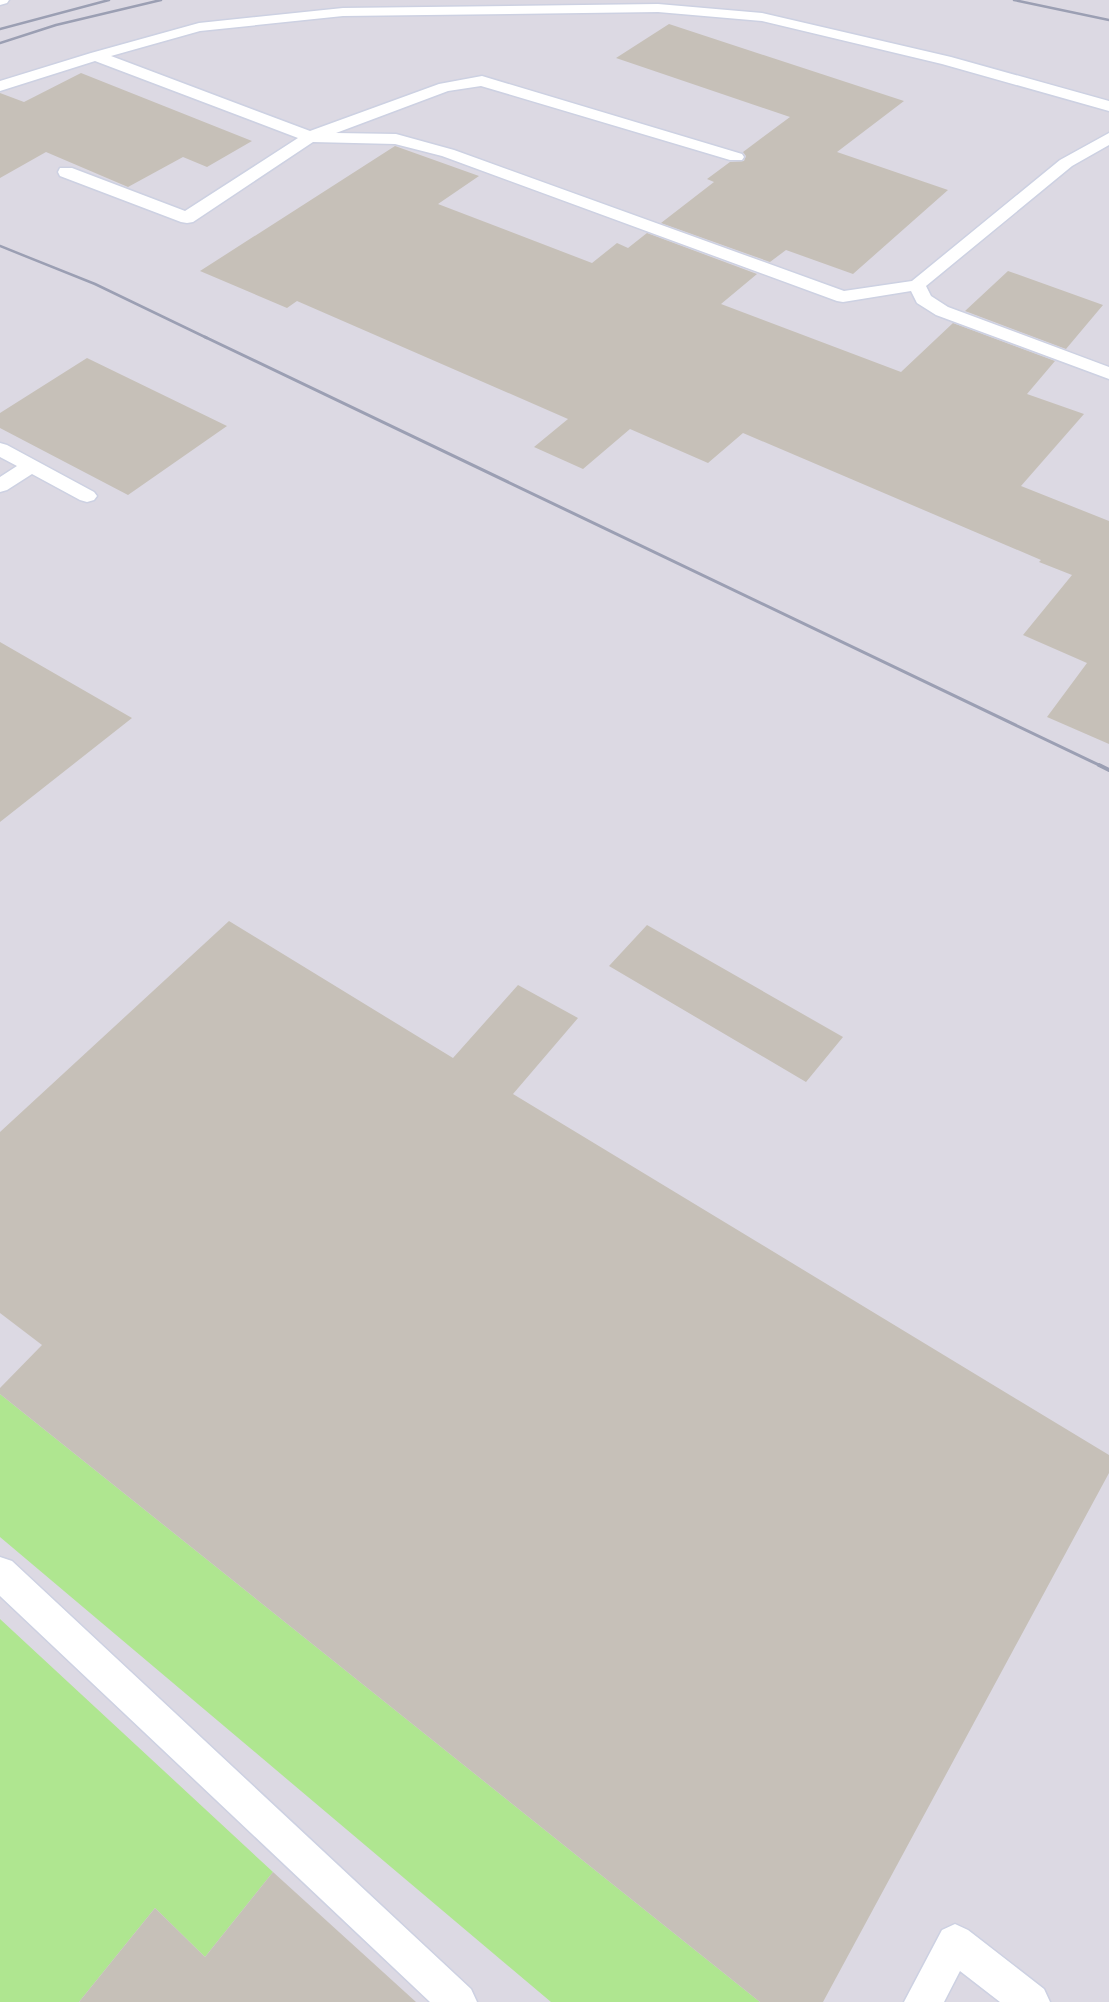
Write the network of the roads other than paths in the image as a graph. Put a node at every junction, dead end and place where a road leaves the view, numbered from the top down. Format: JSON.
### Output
{"nodes":[{"id":1,"x":96,"y":56,"type":"junction"},
{"id":2,"x":0,"y":86,"type":"edge"},
{"id":3,"x":1109,"y":106,"type":"edge"},
{"id":4,"x":310,"y":137,"type":"junction"},
{"id":5,"x":1109,"y":138,"type":"edge"},
{"id":6,"x":736,"y":157,"type":"dead end"},
{"id":7,"x":66,"y":172,"type":"dead end"},
{"id":8,"x":917,"y":285,"type":"junction"},
{"id":9,"x":1109,"y":374,"type":"edge"},
{"id":10,"x":0,"y":449,"type":"edge"},
{"id":11,"x":31,"y":466,"type":"junction"},
{"id":12,"x":0,"y":486,"type":"edge"},
{"id":13,"x":87,"y":496,"type":"dead end"},
{"id":14,"x":0,"y":1573,"type":"edge"},
{"id":15,"x":458,"y":2002,"type":"edge"},
{"id":16,"x":923,"y":2002,"type":"edge"},
{"id":17,"x":1031,"y":2002,"type":"edge"}],
"edges":[{"from":1,"to":2,"type":"lane"},
{"from":1,"to":3,"type":"lane"},
{"from":1,"to":4,"type":"lane"},
{"from":4,"to":6,"type":"lane"},
{"from":4,"to":7,"type":"lane"},
{"from":4,"to":8,"type":"lane"},
{"from":5,"to":8,"type":"lane"},
{"from":8,"to":9,"type":"lane"},
{"from":10,"to":11,"type":"lane"},
{"from":11,"to":12,"type":"lane"},
{"from":11,"to":13,"type":"lane"},
{"from":14,"to":15,"type":"lane"},
{"from":16,"to":17,"type":"lane"}]}
